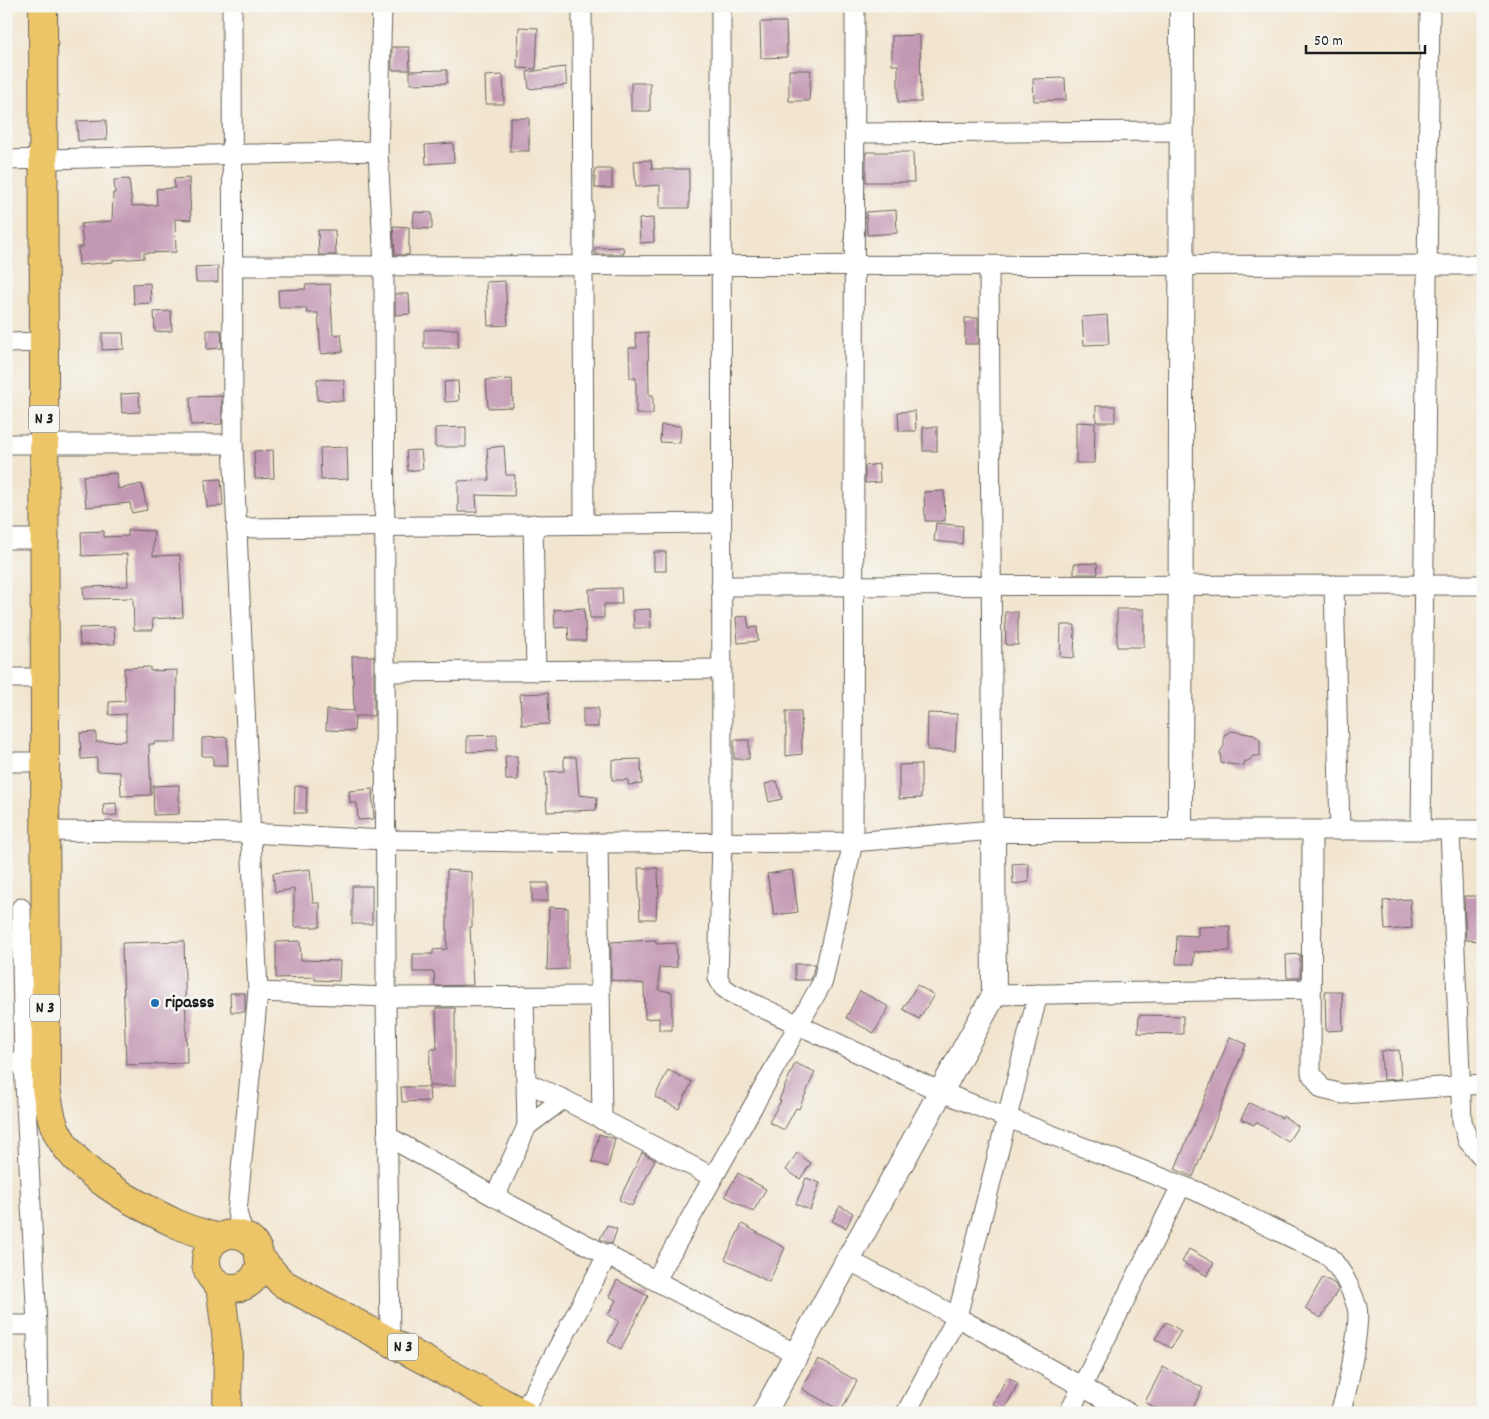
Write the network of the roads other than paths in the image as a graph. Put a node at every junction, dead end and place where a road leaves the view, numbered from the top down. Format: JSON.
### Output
{"nodes":[{"id":1,"x":43,"y":6,"type":"edge"},
{"id":2,"x":232,"y":6,"type":"edge"},
{"id":3,"x":382,"y":6,"type":"edge"},
{"id":4,"x":582,"y":6,"type":"edge"},
{"id":5,"x":721,"y":6,"type":"edge"},
{"id":6,"x":855,"y":6,"type":"edge"},
{"id":7,"x":1182,"y":6,"type":"edge"},
{"id":8,"x":1430,"y":6,"type":"edge"},
{"id":9,"x":1182,"y":131,"type":"junction"},
{"id":10,"x":855,"y":133,"type":"junction"},
{"id":11,"x":378,"y":151,"type":"junction"},
{"id":12,"x":232,"y":154,"type":"junction"},
{"id":13,"x":6,"y":160,"type":"edge"},
{"id":14,"x":43,"y":160,"type":"junction"},
{"id":15,"x":854,"y":265,"type":"junction"},
{"id":16,"x":990,"y":265,"type":"junction"},
{"id":17,"x":1182,"y":265,"type":"junction"},
{"id":18,"x":1427,"y":265,"type":"junction"},
{"id":19,"x":1483,"y":265,"type":"edge"},
{"id":20,"x":232,"y":266,"type":"junction"},
{"id":21,"x":384,"y":266,"type":"junction"},
{"id":22,"x":584,"y":266,"type":"junction"},
{"id":23,"x":721,"y":266,"type":"junction"},
{"id":24,"x":44,"y":342,"type":"junction"},
{"id":25,"x":6,"y":343,"type":"edge"},
{"id":26,"x":6,"y":444,"type":"edge"},
{"id":27,"x":44,"y":444,"type":"junction"},
{"id":28,"x":233,"y":444,"type":"junction"},
{"id":29,"x":721,"y":523,"type":"junction"},
{"id":30,"x":533,"y":524,"type":"junction"},
{"id":31,"x":584,"y":524,"type":"junction"},
{"id":32,"x":385,"y":525,"type":"junction"},
{"id":33,"x":236,"y":528,"type":"junction"},
{"id":34,"x":6,"y":539,"type":"edge"},
{"id":35,"x":44,"y":539,"type":"junction"},
{"id":36,"x":1483,"y":584,"type":"edge"},
{"id":37,"x":1181,"y":585,"type":"junction"},
{"id":38,"x":1334,"y":585,"type":"junction"},
{"id":39,"x":1424,"y":585,"type":"junction"},
{"id":40,"x":721,"y":586,"type":"junction"},
{"id":41,"x":854,"y":586,"type":"junction"},
{"id":42,"x":992,"y":586,"type":"junction"},
{"id":43,"x":721,"y":669,"type":"junction"},
{"id":44,"x":536,"y":670,"type":"junction"},
{"id":45,"x":386,"y":672,"type":"junction"},
{"id":46,"x":6,"y":678,"type":"edge"},
{"id":47,"x":44,"y":678,"type":"junction"},
{"id":48,"x":6,"y":762,"type":"edge"},
{"id":49,"x":45,"y":762,"type":"junction"},
{"id":50,"x":993,"y":830,"type":"junction"},
{"id":51,"x":1180,"y":830,"type":"junction"},
{"id":52,"x":1312,"y":830,"type":"junction"},
{"id":53,"x":1340,"y":830,"type":"junction"},
{"id":54,"x":1422,"y":830,"type":"junction"},
{"id":55,"x":1450,"y":830,"type":"junction"},
{"id":56,"x":1483,"y":830,"type":"edge"},
{"id":57,"x":46,"y":831,"type":"junction"},
{"id":58,"x":249,"y":833,"type":"junction"},
{"id":59,"x":385,"y":840,"type":"junction"},
{"id":60,"x":722,"y":842,"type":"junction"},
{"id":61,"x":853,"y":842,"type":"junction"},
{"id":62,"x":598,"y":843,"type":"junction"},
{"id":63,"x":21,"y":908,"type":"dead end"},
{"id":64,"x":1311,"y":989,"type":"junction"},
{"id":65,"x":258,"y":992,"type":"junction"},
{"id":66,"x":1038,"y":994,"type":"junction"},
{"id":67,"x":994,"y":995,"type":"junction"},
{"id":68,"x":524,"y":996,"type":"junction"},
{"id":69,"x":600,"y":996,"type":"junction"},
{"id":70,"x":386,"y":997,"type":"junction"},
{"id":71,"x":799,"y":1023,"type":"junction"},
{"id":72,"x":25,"y":1063,"type":"edge"},
{"id":73,"x":527,"y":1082,"type":"junction"},
{"id":74,"x":1483,"y":1084,"type":"edge"},
{"id":75,"x":1460,"y":1087,"type":"junction"},
{"id":76,"x":941,"y":1092,"type":"junction"},
{"id":77,"x":563,"y":1099,"type":"junction"},
{"id":78,"x":1007,"y":1118,"type":"junction"},
{"id":79,"x":602,"y":1120,"type":"junction"},
{"id":80,"x":527,"y":1126,"type":"junction"},
{"id":81,"x":387,"y":1136,"type":"junction"},
{"id":82,"x":1483,"y":1158,"type":"edge"},
{"id":83,"x":713,"y":1177,"type":"junction"},
{"id":84,"x":1181,"y":1186,"type":"junction"},
{"id":85,"x":495,"y":1198,"type":"junction"},
{"id":86,"x":608,"y":1254,"type":"junction"},
{"id":87,"x":235,"y":1255,"type":"junction"},
{"id":88,"x":848,"y":1260,"type":"junction"},
{"id":89,"x":656,"y":1280,"type":"junction"},
{"id":90,"x":957,"y":1317,"type":"junction"},
{"id":91,"x":6,"y":1325,"type":"edge"},
{"id":92,"x":37,"y":1325,"type":"junction"},
{"id":93,"x":390,"y":1340,"type":"junction"},
{"id":94,"x":796,"y":1354,"type":"junction"},
{"id":95,"x":1082,"y":1387,"type":"junction"},
{"id":96,"x":38,"y":1413,"type":"edge"},
{"id":97,"x":226,"y":1413,"type":"edge"},
{"id":98,"x":523,"y":1413,"type":"edge"},
{"id":99,"x":764,"y":1413,"type":"edge"},
{"id":100,"x":906,"y":1413,"type":"edge"},
{"id":101,"x":1069,"y":1413,"type":"edge"},
{"id":102,"x":1128,"y":1413,"type":"edge"},
{"id":103,"x":1339,"y":1413,"type":"edge"}],
"edges":[{"from":1,"to":14,"type":"main road","number":"N 3"},
{"from":2,"to":12,"type":"street"},
{"from":3,"to":11,"type":"street"},
{"from":4,"to":22,"type":"street"},
{"from":5,"to":23,"type":"street"},
{"from":6,"to":10,"type":"street"},
{"from":7,"to":9,"type":"street"},
{"from":8,"to":18,"type":"street"},
{"from":9,"to":10,"type":"street"},
{"from":9,"to":17,"type":"street"},
{"from":10,"to":15,"type":"street"},
{"from":11,"to":12,"type":"street"},
{"from":11,"to":21,"type":"street"},
{"from":12,"to":14,"type":"street"},
{"from":12,"to":20,"type":"street"},
{"from":13,"to":14,"type":"street"},
{"from":14,"to":24,"type":"main road","number":"N 3"},
{"from":15,"to":16,"type":"street"},
{"from":15,"to":23,"type":"street"},
{"from":15,"to":41,"type":"street"},
{"from":16,"to":17,"type":"street"},
{"from":16,"to":42,"type":"street"},
{"from":17,"to":18,"type":"street"},
{"from":17,"to":37,"type":"street"},
{"from":18,"to":19,"type":"street"},
{"from":18,"to":39,"type":"street"},
{"from":20,"to":21,"type":"street"},
{"from":20,"to":28,"type":"street"},
{"from":21,"to":22,"type":"street"},
{"from":21,"to":32,"type":"street"},
{"from":22,"to":23,"type":"street"},
{"from":22,"to":31,"type":"street"},
{"from":23,"to":29,"type":"street"},
{"from":24,"to":25,"type":"street"},
{"from":24,"to":27,"type":"main road","number":"N 3"},
{"from":26,"to":27,"type":"street"},
{"from":27,"to":28,"type":"street"},
{"from":27,"to":35,"type":"main road","number":"N 3"},
{"from":28,"to":33,"type":"street"},
{"from":29,"to":31,"type":"street"},
{"from":29,"to":40,"type":"street"},
{"from":30,"to":31,"type":"street"},
{"from":30,"to":32,"type":"street"},
{"from":30,"to":44,"type":"street"},
{"from":32,"to":33,"type":"street"},
{"from":32,"to":45,"type":"street"},
{"from":33,"to":58,"type":"street"},
{"from":34,"to":35,"type":"street"},
{"from":35,"to":47,"type":"main road","number":"N 3"},
{"from":36,"to":39,"type":"street"},
{"from":37,"to":38,"type":"street"},
{"from":37,"to":42,"type":"street"},
{"from":37,"to":51,"type":"street"},
{"from":38,"to":39,"type":"street"},
{"from":38,"to":53,"type":"street"},
{"from":39,"to":54,"type":"street"},
{"from":40,"to":41,"type":"street"},
{"from":40,"to":43,"type":"street"},
{"from":41,"to":42,"type":"street"},
{"from":41,"to":61,"type":"street"},
{"from":42,"to":50,"type":"street"},
{"from":43,"to":44,"type":"street"},
{"from":43,"to":60,"type":"street"},
{"from":44,"to":45,"type":"street"},
{"from":45,"to":59,"type":"street"},
{"from":46,"to":47,"type":"street"},
{"from":47,"to":49,"type":"main road","number":"N 3"},
{"from":48,"to":49,"type":"street"},
{"from":49,"to":57,"type":"main road","number":"N 3"},
{"from":50,"to":51,"type":"street"},
{"from":50,"to":61,"type":"street"},
{"from":50,"to":67,"type":"street"},
{"from":51,"to":52,"type":"street"},
{"from":52,"to":53,"type":"street"},
{"from":52,"to":64,"type":"street"},
{"from":53,"to":54,"type":"street"},
{"from":54,"to":55,"type":"street"},
{"from":55,"to":56,"type":"street"},
{"from":55,"to":75,"type":"street"},
{"from":57,"to":58,"type":"street"},
{"from":57,"to":72,"type":"main road","number":"N 3"},
{"from":58,"to":59,"type":"street"},
{"from":58,"to":65,"type":"street"},
{"from":59,"to":62,"type":"street"},
{"from":59,"to":70,"type":"street"},
{"from":60,"to":61,"type":"street"},
{"from":60,"to":62,"type":"street"},
{"from":60,"to":71,"type":"street"},
{"from":61,"to":71,"type":"street"},
{"from":62,"to":69,"type":"street"},
{"from":63,"to":72,"type":"street"},
{"from":64,"to":66,"type":"street"},
{"from":64,"to":75,"type":"street"},
{"from":65,"to":70,"type":"street"},
{"from":65,"to":87,"type":"street"},
{"from":66,"to":67,"type":"street"},
{"from":66,"to":78,"type":"street"},
{"from":67,"to":76,"type":"street"},
{"from":68,"to":69,"type":"street"},
{"from":68,"to":70,"type":"street"},
{"from":68,"to":73,"type":"street"},
{"from":69,"to":79,"type":"street"},
{"from":70,"to":81,"type":"street"},
{"from":71,"to":76,"type":"street"},
{"from":71,"to":83,"type":"street"},
{"from":72,"to":87,"type":"main road","number":"N 3"},
{"from":72,"to":92,"type":"street"},
{"from":73,"to":77,"type":"street"},
{"from":73,"to":80,"type":"street"},
{"from":74,"to":75,"type":"street"},
{"from":75,"to":82,"type":"street"},
{"from":76,"to":78,"type":"street"},
{"from":76,"to":88,"type":"street"},
{"from":77,"to":79,"type":"street"},
{"from":77,"to":80,"type":"street"},
{"from":78,"to":84,"type":"street"},
{"from":78,"to":90,"type":"street"},
{"from":79,"to":83,"type":"street"},
{"from":80,"to":85,"type":"street"},
{"from":81,"to":85,"type":"street"},
{"from":81,"to":93,"type":"street"},
{"from":83,"to":89,"type":"street"},
{"from":84,"to":95,"type":"street"},
{"from":84,"to":103,"type":"street"},
{"from":85,"to":86,"type":"street"},
{"from":86,"to":89,"type":"street"},
{"from":86,"to":98,"type":"street"},
{"from":87,"to":93,"type":"main road","number":"N 3"},
{"from":87,"to":97,"type":"main road"},
{"from":88,"to":90,"type":"street"},
{"from":88,"to":94,"type":"street"},
{"from":89,"to":94,"type":"street"},
{"from":90,"to":95,"type":"street"},
{"from":90,"to":100,"type":"street"},
{"from":91,"to":92,"type":"street"},
{"from":92,"to":96,"type":"street"},
{"from":93,"to":98,"type":"main road","number":"N 3"},
{"from":94,"to":99,"type":"street"},
{"from":95,"to":101,"type":"street"},
{"from":95,"to":102,"type":"street"}]}
